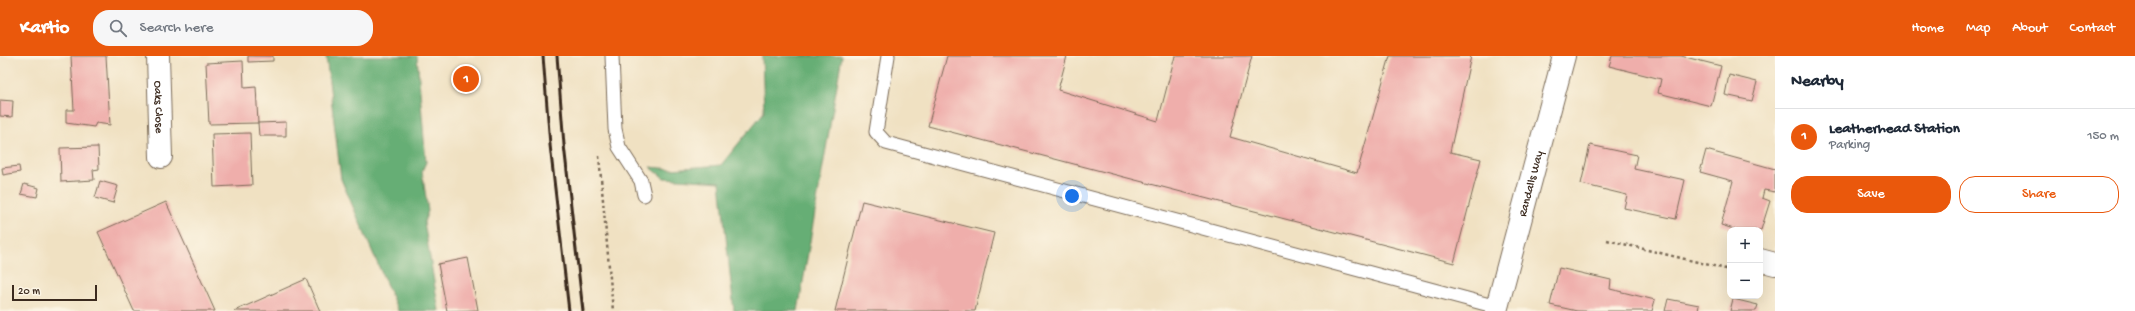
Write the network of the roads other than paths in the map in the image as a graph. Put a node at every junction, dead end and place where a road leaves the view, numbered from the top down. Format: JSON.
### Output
{"nodes":[{"id":1,"x":158,"y":56,"type":"edge"},
{"id":2,"x":612,"y":56,"type":"edge"},
{"id":3,"x":888,"y":56,"type":"edge"},
{"id":4,"x":1564,"y":56,"type":"edge"},
{"id":5,"x":161,"y":157,"type":"dead end"},
{"id":6,"x":644,"y":195,"type":"dead end"},
{"id":7,"x":1763,"y":261,"type":"edge"},
{"id":8,"x":1775,"y":264,"type":"edge"},
{"id":9,"x":1496,"y":309,"type":"edge"}],
"edges":[{"from":1,"to":5,"type":"street","name":"Oaks Close"},
{"from":2,"to":6,"type":"lane"},
{"from":3,"to":9,"type":"lane"},
{"from":4,"to":9,"type":"street","name":"Randalls Way"},
{"from":7,"to":8,"type":"street"}]}
